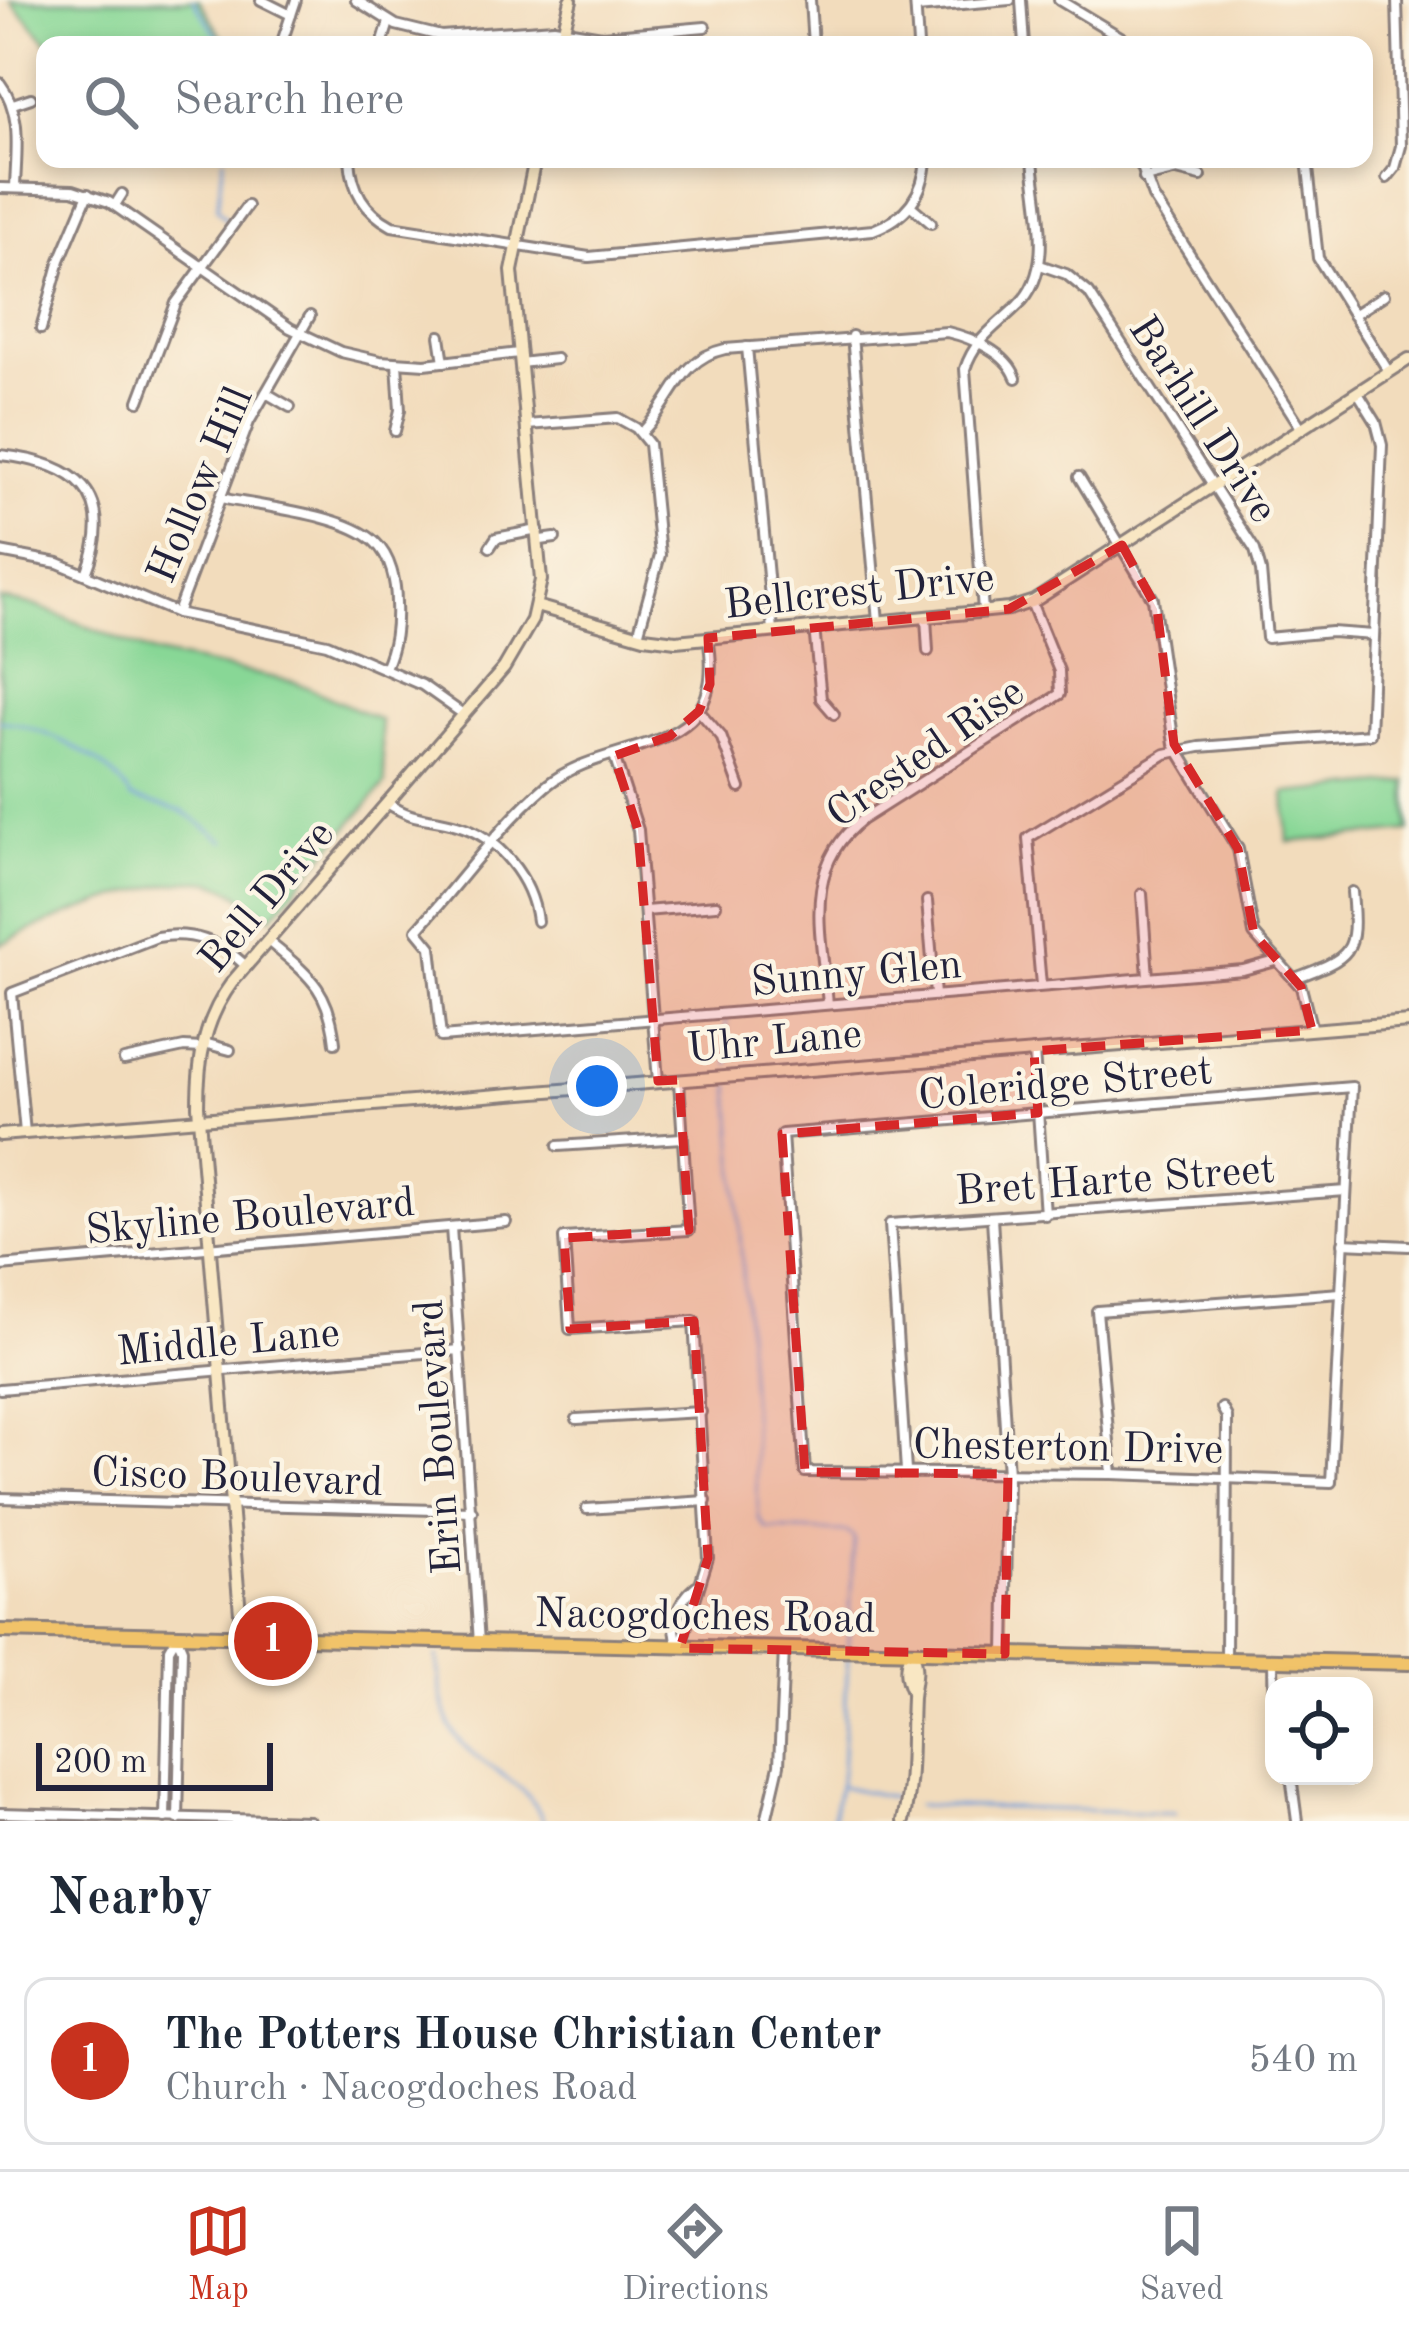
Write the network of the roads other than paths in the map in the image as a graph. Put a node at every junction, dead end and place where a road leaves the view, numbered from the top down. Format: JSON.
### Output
{"nodes":[{"id":1,"x":261,"y":0,"type":"edge"},
{"id":2,"x":296,"y":0,"type":"edge"},
{"id":3,"x":356,"y":0,"type":"edge"},
{"id":4,"x":571,"y":0,"type":"edge"},
{"id":5,"x":810,"y":0,"type":"edge"},
{"id":6,"x":1010,"y":0,"type":"edge"},
{"id":7,"x":1021,"y":0,"type":"edge"},
{"id":8,"x":1059,"y":0,"type":"edge"},
{"id":9,"x":1397,"y":0,"type":"edge"},
{"id":10,"x":915,"y":4,"type":"edge"},
{"id":11,"x":291,"y":15,"type":"junction"},
{"id":12,"x":389,"y":22,"type":"junction"},
{"id":13,"x":705,"y":27,"type":"dead end"},
{"id":14,"x":564,"y":30,"type":"junction"},
{"id":15,"x":284,"y":36,"type":"edge"},
{"id":16,"x":385,"y":36,"type":"edge"},
{"id":17,"x":562,"y":36,"type":"edge"},
{"id":18,"x":812,"y":36,"type":"edge"},
{"id":19,"x":917,"y":36,"type":"edge"},
{"id":20,"x":1023,"y":36,"type":"edge"},
{"id":21,"x":1119,"y":36,"type":"edge"},
{"id":22,"x":0,"y":83,"type":"edge"},
{"id":23,"x":31,"y":98,"type":"dead end"},
{"id":24,"x":13,"y":104,"type":"junction"},
{"id":25,"x":351,"y":168,"type":"edge"},
{"id":26,"x":533,"y":168,"type":"edge"},
{"id":27,"x":925,"y":168,"type":"edge"},
{"id":28,"x":1034,"y":168,"type":"edge"},
{"id":29,"x":1141,"y":168,"type":"edge"},
{"id":30,"x":1308,"y":168,"type":"edge"},
{"id":31,"x":1202,"y":176,"type":"dead end"},
{"id":32,"x":1144,"y":178,"type":"junction"},
{"id":33,"x":1388,"y":178,"type":"dead end"},
{"id":34,"x":0,"y":188,"type":"edge"},
{"id":35,"x":15,"y":188,"type":"junction"},
{"id":36,"x":88,"y":194,"type":"junction"},
{"id":37,"x":122,"y":194,"type":"dead end"},
{"id":38,"x":115,"y":205,"type":"junction"},
{"id":39,"x":247,"y":206,"type":"dead end"},
{"id":40,"x":911,"y":206,"type":"junction"},
{"id":41,"x":932,"y":223,"type":"dead end"},
{"id":42,"x":517,"y":243,"type":"junction"},
{"id":43,"x":1040,"y":265,"type":"junction"},
{"id":44,"x":203,"y":266,"type":"junction"},
{"id":45,"x":1384,"y":295,"type":"dead end"},
{"id":46,"x":1353,"y":315,"type":"junction"},
{"id":47,"x":310,"y":316,"type":"dead end"},
{"id":48,"x":41,"y":329,"type":"dead end"},
{"id":49,"x":301,"y":334,"type":"junction"},
{"id":50,"x":440,"y":336,"type":"dead end"},
{"id":51,"x":852,"y":336,"type":"junction"},
{"id":52,"x":977,"y":343,"type":"junction"},
{"id":53,"x":747,"y":347,"type":"junction"},
{"id":54,"x":520,"y":358,"type":"junction"},
{"id":55,"x":556,"y":358,"type":"dead end"},
{"id":56,"x":1409,"y":359,"type":"edge"},
{"id":57,"x":444,"y":362,"type":"junction"},
{"id":58,"x":397,"y":363,"type":"junction"},
{"id":59,"x":1389,"y":372,"type":"junction"},
{"id":60,"x":1016,"y":378,"type":"dead end"},
{"id":61,"x":266,"y":393,"type":"junction"},
{"id":62,"x":1358,"y":393,"type":"junction"},
{"id":63,"x":139,"y":401,"type":"dead end"},
{"id":64,"x":290,"y":407,"type":"dead end"},
{"id":65,"x":527,"y":425,"type":"junction"},
{"id":66,"x":1302,"y":429,"type":"junction"},
{"id":67,"x":395,"y":431,"type":"dead end"},
{"id":68,"x":641,"y":433,"type":"junction"},
{"id":69,"x":0,"y":455,"type":"edge"},
{"id":70,"x":1079,"y":477,"type":"dead end"},
{"id":71,"x":1213,"y":484,"type":"junction"},
{"id":72,"x":221,"y":498,"type":"junction"},
{"id":73,"x":540,"y":535,"type":"junction"},
{"id":74,"x":555,"y":538,"type":"dead end"},
{"id":75,"x":1122,"y":545,"type":"junction"},
{"id":76,"x":490,"y":547,"type":"dead end"},
{"id":77,"x":0,"y":552,"type":"edge"},
{"id":78,"x":86,"y":574,"type":"junction"},
{"id":79,"x":1031,"y":602,"type":"junction"},
{"id":80,"x":536,"y":606,"type":"junction"},
{"id":81,"x":983,"y":611,"type":"junction"},
{"id":82,"x":177,"y":613,"type":"junction"},
{"id":83,"x":926,"y":616,"type":"junction"},
{"id":84,"x":878,"y":621,"type":"junction"},
{"id":85,"x":814,"y":627,"type":"junction"},
{"id":86,"x":773,"y":632,"type":"junction"},
{"id":87,"x":638,"y":635,"type":"junction"},
{"id":88,"x":1374,"y":635,"type":"junction"},
{"id":89,"x":708,"y":638,"type":"junction"},
{"id":90,"x":928,"y":651,"type":"dead end"},
{"id":91,"x":385,"y":668,"type":"junction"},
{"id":92,"x":698,"y":711,"type":"junction"},
{"id":93,"x":464,"y":714,"type":"junction"},
{"id":94,"x":834,"y":714,"type":"dead end"},
{"id":95,"x":1177,"y":751,"type":"junction"},
{"id":96,"x":614,"y":756,"type":"junction"},
{"id":97,"x":740,"y":788,"type":"dead end"},
{"id":98,"x":387,"y":802,"type":"junction"},
{"id":99,"x":492,"y":845,"type":"junction"},
{"id":100,"x":1352,"y":892,"type":"dead end"},
{"id":101,"x":1142,"y":894,"type":"dead end"},
{"id":102,"x":927,"y":901,"type":"dead end"},
{"id":103,"x":716,"y":904,"type":"dead end"},
{"id":104,"x":645,"y":911,"type":"junction"},
{"id":105,"x":537,"y":921,"type":"dead end"},
{"id":106,"x":267,"y":940,"type":"junction"},
{"id":107,"x":1276,"y":961,"type":"junction"},
{"id":108,"x":245,"y":965,"type":"junction"},
{"id":109,"x":1148,"y":977,"type":"junction"},
{"id":110,"x":1295,"y":978,"type":"junction"},
{"id":111,"x":1041,"y":986,"type":"junction"},
{"id":112,"x":935,"y":995,"type":"junction"},
{"id":113,"x":828,"y":1004,"type":"junction"},
{"id":114,"x":655,"y":1018,"type":"junction"},
{"id":115,"x":1409,"y":1022,"type":"edge"},
{"id":116,"x":1312,"y":1030,"type":"junction"},
{"id":117,"x":335,"y":1043,"type":"dead end"},
{"id":118,"x":202,"y":1046,"type":"junction"},
{"id":119,"x":230,"y":1050,"type":"dead end"},
{"id":120,"x":1034,"y":1052,"type":"junction"},
{"id":121,"x":124,"y":1060,"type":"dead end"},
{"id":122,"x":679,"y":1080,"type":"junction"},
{"id":123,"x":658,"y":1081,"type":"junction"},
{"id":124,"x":1038,"y":1113,"type":"junction"},
{"id":125,"x":200,"y":1120,"type":"junction"},
{"id":126,"x":25,"y":1133,"type":"junction"},
{"id":127,"x":0,"y":1135,"type":"edge"},
{"id":128,"x":682,"y":1138,"type":"junction"},
{"id":129,"x":558,"y":1146,"type":"dead end"},
{"id":130,"x":1346,"y":1191,"type":"junction"},
{"id":131,"x":1045,"y":1215,"type":"junction"},
{"id":132,"x":992,"y":1218,"type":"junction"},
{"id":133,"x":506,"y":1222,"type":"dead end"},
{"id":134,"x":451,"y":1227,"type":"junction"},
{"id":135,"x":1343,"y":1243,"type":"junction"},
{"id":136,"x":1409,"y":1246,"type":"edge"},
{"id":137,"x":212,"y":1247,"type":"junction"},
{"id":138,"x":0,"y":1266,"type":"edge"},
{"id":139,"x":1341,"y":1294,"type":"junction"},
{"id":140,"x":460,"y":1350,"type":"junction"},
{"id":141,"x":223,"y":1371,"type":"junction"},
{"id":142,"x":0,"y":1389,"type":"edge"},
{"id":143,"x":1222,"y":1408,"type":"dead end"},
{"id":144,"x":700,"y":1412,"type":"junction"},
{"id":145,"x":577,"y":1419,"type":"dead end"},
{"id":146,"x":906,"y":1471,"type":"junction"},
{"id":147,"x":805,"y":1472,"type":"joint"},
{"id":148,"x":1008,"y":1474,"type":"junction"},
{"id":149,"x":1112,"y":1474,"type":"junction"},
{"id":150,"x":1227,"y":1478,"type":"junction"},
{"id":151,"x":0,"y":1498,"type":"edge"},
{"id":152,"x":706,"y":1501,"type":"junction"},
{"id":153,"x":234,"y":1504,"type":"junction"},
{"id":154,"x":586,"y":1510,"type":"dead end"},
{"id":155,"x":472,"y":1511,"type":"junction"},
{"id":156,"x":0,"y":1631,"type":"edge"},
{"id":157,"x":176,"y":1635,"type":"junction"},
{"id":158,"x":242,"y":1637,"type":"junction"},
{"id":159,"x":479,"y":1643,"type":"junction"},
{"id":160,"x":680,"y":1648,"type":"junction"},
{"id":161,"x":784,"y":1649,"type":"junction"},
{"id":162,"x":911,"y":1651,"type":"junction"},
{"id":163,"x":1004,"y":1654,"type":"junction"},
{"id":164,"x":1226,"y":1659,"type":"junction"},
{"id":165,"x":1273,"y":1660,"type":"junction"},
{"id":166,"x":1409,"y":1663,"type":"edge"},
{"id":167,"x":1273,"y":1677,"type":"edge"},
{"id":168,"x":1292,"y":1785,"type":"edge"},
{"id":169,"x":0,"y":1813,"type":"edge"},
{"id":170,"x":165,"y":1818,"type":"junction"},
{"id":171,"x":109,"y":1819,"type":"edge"},
{"id":172,"x":178,"y":1819,"type":"edge"},
{"id":173,"x":309,"y":1821,"type":"edge"},
{"id":174,"x":766,"y":1821,"type":"edge"},
{"id":175,"x":903,"y":1821,"type":"edge"},
{"id":176,"x":1297,"y":1821,"type":"edge"}],
"edges":[{"from":1,"to":11,"type":"street"},
{"from":2,"to":11,"type":"street"},
{"from":3,"to":12,"type":"street"},
{"from":4,"to":14,"type":"street"},
{"from":5,"to":18,"type":"street"},
{"from":6,"to":10,"type":"street"},
{"from":7,"to":20,"type":"street"},
{"from":8,"to":21,"type":"street"},
{"from":9,"to":33,"type":"street"},
{"from":10,"to":19,"type":"street"},
{"from":11,"to":15,"type":"street"},
{"from":12,"to":14,"type":"street"},
{"from":12,"to":16,"type":"street"},
{"from":13,"to":14,"type":"street"},
{"from":14,"to":17,"type":"street"},
{"from":22,"to":24,"type":"street"},
{"from":23,"to":24,"type":"street"},
{"from":24,"to":35,"type":"street"},
{"from":25,"to":42,"type":"street"},
{"from":26,"to":42,"type":"street","name":"Bell Drive"},
{"from":27,"to":40,"type":"street"},
{"from":28,"to":43,"type":"street"},
{"from":29,"to":32,"type":"street"},
{"from":30,"to":46,"type":"street"},
{"from":31,"to":32,"type":"street"},
{"from":32,"to":66,"type":"street"},
{"from":34,"to":35,"type":"street"},
{"from":35,"to":36,"type":"street"},
{"from":36,"to":38,"type":"street"},
{"from":36,"to":48,"type":"street"},
{"from":37,"to":38,"type":"street"},
{"from":38,"to":44,"type":"street"},
{"from":39,"to":44,"type":"street"},
{"from":40,"to":41,"type":"street"},
{"from":40,"to":42,"type":"street"},
{"from":42,"to":54,"type":"street","name":"Bell Drive"},
{"from":43,"to":52,"type":"street"},
{"from":43,"to":71,"type":"street","name":"Barhill Drive"},
{"from":44,"to":49,"type":"street"},
{"from":44,"to":63,"type":"street"},
{"from":45,"to":46,"type":"street"},
{"from":46,"to":59,"type":"street"},
{"from":47,"to":49,"type":"street","name":"Hollow Hill"},
{"from":49,"to":58,"type":"street"},
{"from":49,"to":61,"type":"street","name":"Hollow Hill"},
{"from":50,"to":57,"type":"street"},
{"from":51,"to":52,"type":"street"},
{"from":51,"to":53,"type":"street"},
{"from":51,"to":84,"type":"street"},
{"from":52,"to":60,"type":"street"},
{"from":52,"to":81,"type":"street"},
{"from":53,"to":68,"type":"street"},
{"from":53,"to":86,"type":"street"},
{"from":54,"to":55,"type":"street"},
{"from":54,"to":57,"type":"street"},
{"from":54,"to":65,"type":"street","name":"Bell Drive"},
{"from":56,"to":59,"type":"street","name":"Bellcrest Drive"},
{"from":57,"to":58,"type":"street"},
{"from":58,"to":67,"type":"street"},
{"from":59,"to":62,"type":"street","name":"Bellcrest Drive"},
{"from":61,"to":64,"type":"street"},
{"from":61,"to":72,"type":"street","name":"Hollow Hill"},
{"from":62,"to":66,"type":"street","name":"Bellcrest Drive"},
{"from":62,"to":88,"type":"street"},
{"from":65,"to":68,"type":"street"},
{"from":65,"to":73,"type":"street","name":"Bell Drive"},
{"from":66,"to":71,"type":"street","name":"Bellcrest Drive"},
{"from":68,"to":87,"type":"street"},
{"from":69,"to":78,"type":"street"},
{"from":70,"to":75,"type":"street"},
{"from":71,"to":75,"type":"street","name":"Bellcrest Drive"},
{"from":71,"to":88,"type":"street","name":"Barhill Drive"},
{"from":72,"to":82,"type":"street","name":"Hollow Hill"},
{"from":72,"to":91,"type":"street"},
{"from":73,"to":74,"type":"street"},
{"from":73,"to":76,"type":"street"},
{"from":73,"to":80,"type":"street","name":"Bell Drive"},
{"from":75,"to":79,"type":"street","name":"Bellcrest Drive"},
{"from":75,"to":95,"type":"street"},
{"from":77,"to":78,"type":"street"},
{"from":78,"to":82,"type":"street"},
{"from":79,"to":81,"type":"street","name":"Bellcrest Drive"},
{"from":79,"to":113,"type":"street","name":"Crested Rise"},
{"from":80,"to":87,"type":"street","name":"Bellcrest Drive"},
{"from":80,"to":93,"type":"street","name":"Bell Drive"},
{"from":81,"to":83,"type":"street","name":"Bellcrest Drive"},
{"from":82,"to":91,"type":"street"},
{"from":83,"to":84,"type":"street","name":"Bellcrest Drive"},
{"from":83,"to":90,"type":"street"},
{"from":84,"to":85,"type":"street","name":"Bellcrest Drive"},
{"from":85,"to":86,"type":"street","name":"Bellcrest Drive"},
{"from":85,"to":94,"type":"street"},
{"from":86,"to":89,"type":"street","name":"Bellcrest Drive"},
{"from":87,"to":89,"type":"street","name":"Bellcrest Drive"},
{"from":88,"to":95,"type":"street"},
{"from":89,"to":92,"type":"street"},
{"from":91,"to":93,"type":"street"},
{"from":92,"to":96,"type":"street"},
{"from":92,"to":97,"type":"street"},
{"from":93,"to":98,"type":"street","name":"Bell Drive"},
{"from":95,"to":107,"type":"street"},
{"from":95,"to":111,"type":"street"},
{"from":96,"to":99,"type":"street"},
{"from":96,"to":104,"type":"street"},
{"from":98,"to":99,"type":"street"},
{"from":98,"to":106,"type":"street","name":"Bell Drive"},
{"from":99,"to":105,"type":"street"},
{"from":99,"to":114,"type":"street","name":"Sunny Glen"},
{"from":100,"to":110,"type":"street"},
{"from":101,"to":109,"type":"street"},
{"from":102,"to":112,"type":"street"},
{"from":103,"to":104,"type":"street"},
{"from":104,"to":114,"type":"street"},
{"from":106,"to":108,"type":"street","name":"Bell Drive"},
{"from":106,"to":117,"type":"street"},
{"from":107,"to":109,"type":"street","name":"Sunny Glen"},
{"from":107,"to":110,"type":"street"},
{"from":108,"to":118,"type":"street","name":"Bell Drive"},
{"from":108,"to":126,"type":"street"},
{"from":109,"to":111,"type":"street","name":"Sunny Glen"},
{"from":110,"to":116,"type":"street"},
{"from":111,"to":112,"type":"street","name":"Sunny Glen"},
{"from":112,"to":113,"type":"street","name":"Sunny Glen"},
{"from":113,"to":114,"type":"street","name":"Sunny Glen"},
{"from":114,"to":123,"type":"street"},
{"from":115,"to":116,"type":"street","name":"Uhr Lane"},
{"from":116,"to":120,"type":"street","name":"Uhr Lane"},
{"from":118,"to":119,"type":"street"},
{"from":118,"to":121,"type":"street"},
{"from":118,"to":125,"type":"street","name":"Bell Drive"},
{"from":120,"to":122,"type":"street","name":"Uhr Lane"},
{"from":120,"to":124,"type":"street"},
{"from":122,"to":123,"type":"street","name":"Uhr Lane"},
{"from":122,"to":128,"type":"street"},
{"from":123,"to":125,"type":"street","name":"Uhr Lane"},
{"from":124,"to":130,"type":"street","name":"Coleridge Street"},
{"from":124,"to":131,"type":"street"},
{"from":124,"to":147,"type":"street","name":"Coleridge Street"},
{"from":125,"to":126,"type":"street","name":"Uhr Lane"},
{"from":125,"to":137,"type":"street","name":"Bell Drive"},
{"from":126,"to":127,"type":"street","name":"Uhr Lane"},
{"from":128,"to":129,"type":"street"},
{"from":128,"to":144,"type":"street"},
{"from":130,"to":131,"type":"street","name":"Bret Harte Street"},
{"from":130,"to":135,"type":"street"},
{"from":131,"to":132,"type":"street","name":"Bret Harte Street"},
{"from":132,"to":146,"type":"street","name":"Bret Harte Street"},
{"from":132,"to":148,"type":"street"},
{"from":133,"to":134,"type":"street","name":"Skyline Boulevard"},
{"from":134,"to":137,"type":"street","name":"Skyline Boulevard"},
{"from":134,"to":140,"type":"street","name":"Erin Boulevard"},
{"from":135,"to":136,"type":"street"},
{"from":135,"to":139,"type":"street"},
{"from":137,"to":138,"type":"street","name":"Skyline Boulevard"},
{"from":137,"to":141,"type":"street","name":"Bell Drive"},
{"from":139,"to":149,"type":"street"},
{"from":139,"to":150,"type":"street","name":"Chesterton Drive"},
{"from":140,"to":141,"type":"street","name":"Middle Lane"},
{"from":140,"to":155,"type":"street","name":"Erin Boulevard"},
{"from":141,"to":142,"type":"street","name":"Middle Lane"},
{"from":141,"to":153,"type":"street","name":"Bell Drive"},
{"from":143,"to":150,"type":"street"},
{"from":144,"to":145,"type":"street"},
{"from":144,"to":152,"type":"street"},
{"from":146,"to":147,"type":"street","name":"Chesterton Drive"},
{"from":146,"to":148,"type":"street","name":"Chesterton Drive"},
{"from":148,"to":149,"type":"street","name":"Chesterton Drive"},
{"from":148,"to":163,"type":"street"},
{"from":149,"to":150,"type":"street","name":"Chesterton Drive"},
{"from":150,"to":164,"type":"street"},
{"from":151,"to":153,"type":"street","name":"Cisco Boulevard"},
{"from":152,"to":154,"type":"street"},
{"from":152,"to":160,"type":"street"},
{"from":153,"to":155,"type":"street","name":"Cisco Boulevard"},
{"from":153,"to":158,"type":"street","name":"Bell Drive"},
{"from":155,"to":159,"type":"street","name":"Erin Boulevard"},
{"from":156,"to":157,"type":"main road","name":"Nacogdoches Road"},
{"from":157,"to":158,"type":"main road","name":"Nacogdoches Road"},
{"from":157,"to":170,"type":"street"},
{"from":157,"to":172,"type":"street"},
{"from":158,"to":159,"type":"main road","name":"Nacogdoches Road"},
{"from":159,"to":160,"type":"main road","name":"Nacogdoches Road"},
{"from":160,"to":161,"type":"main road","name":"Nacogdoches Road"},
{"from":161,"to":162,"type":"main road","name":"Nacogdoches Road"},
{"from":161,"to":174,"type":"street"},
{"from":162,"to":163,"type":"main road","name":"Nacogdoches Road"},
{"from":162,"to":175,"type":"street"},
{"from":163,"to":164,"type":"main road","name":"Nacogdoches Road"},
{"from":164,"to":165,"type":"main road","name":"Nacogdoches Road"},
{"from":165,"to":166,"type":"main road","name":"Nacogdoches Road"},
{"from":165,"to":167,"type":"street"},
{"from":168,"to":176,"type":"street"},
{"from":169,"to":171,"type":"street"},
{"from":170,"to":171,"type":"street"},
{"from":170,"to":172,"type":"street"},
{"from":172,"to":173,"type":"street"}]}
